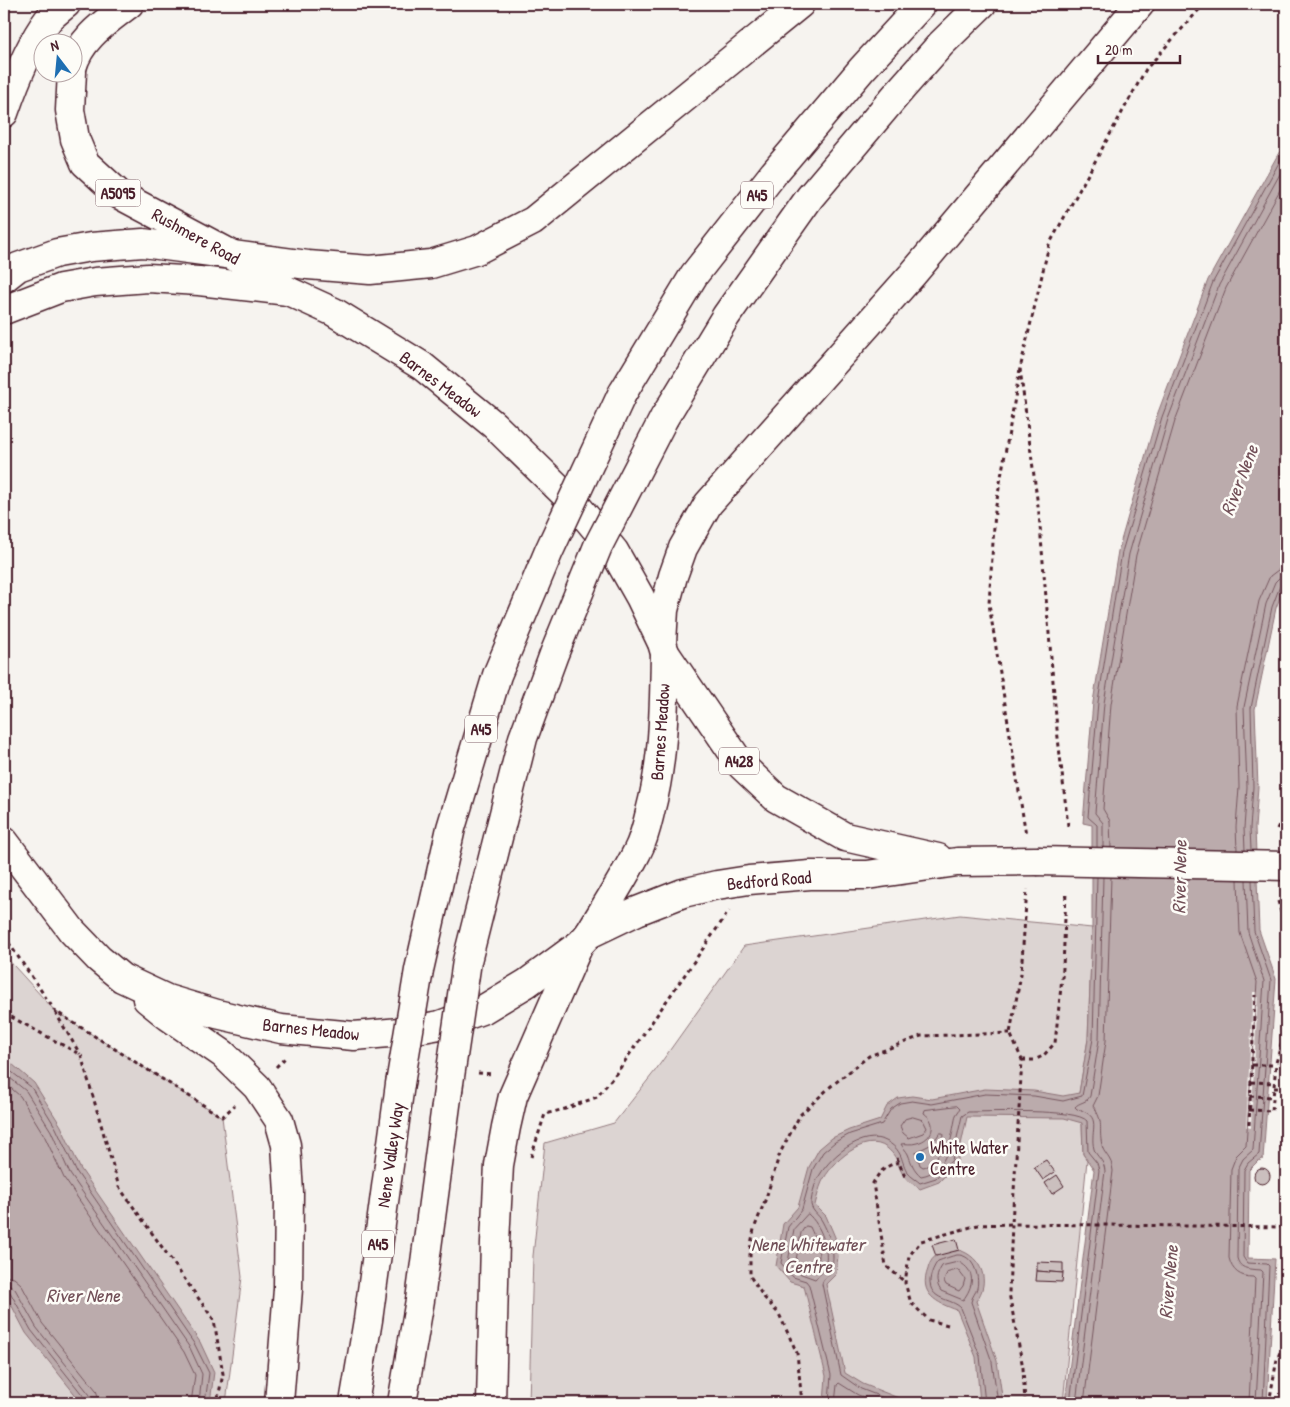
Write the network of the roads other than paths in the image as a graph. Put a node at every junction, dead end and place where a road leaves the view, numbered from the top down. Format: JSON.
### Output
{"nodes":[{"id":1,"x":66,"y":4,"type":"edge"},
{"id":2,"x":129,"y":4,"type":"edge"},
{"id":3,"x":800,"y":4,"type":"edge"},
{"id":4,"x":922,"y":4,"type":"edge"},
{"id":5,"x":982,"y":4,"type":"edge"},
{"id":6,"x":1140,"y":4,"type":"edge"},
{"id":7,"x":82,"y":48,"type":"edge"},
{"id":8,"x":71,"y":82,"type":"edge"},
{"id":9,"x":4,"y":113,"type":"edge"},
{"id":10,"x":229,"y":253,"type":"junction"},
{"id":11,"x":4,"y":278,"type":"edge"},
{"id":12,"x":288,"y":291,"type":"junction"},
{"id":13,"x":4,"y":310,"type":"edge"},
{"id":14,"x":664,"y":648,"type":"junction"},
{"id":15,"x":4,"y":841,"type":"edge"},
{"id":16,"x":957,"y":862,"type":"junction"},
{"id":17,"x":1286,"y":866,"type":"edge"},
{"id":18,"x":585,"y":939,"type":"junction"},
{"id":19,"x":122,"y":978,"type":"junction"},
{"id":20,"x":420,"y":1300,"type":"junction"},
{"id":21,"x":279,"y":1403,"type":"edge"},
{"id":22,"x":354,"y":1403,"type":"edge"},
{"id":23,"x":402,"y":1403,"type":"edge"},
{"id":24,"x":420,"y":1403,"type":"edge"},
{"id":25,"x":492,"y":1403,"type":"edge"}],
"edges":[{"from":1,"to":9,"type":"main road"},
{"from":2,"to":7,"type":"main road"},
{"from":3,"to":10,"type":"main road"},
{"from":4,"to":22,"type":"main road","name":"Nene Valley Way","number":"A45","bridge":true},
{"from":5,"to":20,"type":"main road","number":"A45","bridge":true},
{"from":6,"to":14,"type":"main road"},
{"from":8,"to":10,"type":"main road","name":"Rushmere Road","number":"A5095"},
{"from":10,"to":11,"type":"main road"},
{"from":10,"to":12,"type":"main road","name":"Rushmere Road","number":"A5095"},
{"from":12,"to":13,"type":"main road","name":"Barnes Meadow"},
{"from":12,"to":14,"type":"main road","name":"Barnes Meadow"},
{"from":14,"to":16,"type":"main road","name":"Bedford Road","number":"A428"},
{"from":14,"to":18,"type":"main road","name":"Barnes Meadow"},
{"from":15,"to":19,"type":"main road","name":"Barnes Meadow"},
{"from":16,"to":17,"type":"main road","name":"Bedford Road","number":"A428","bridge":true},
{"from":16,"to":18,"type":"main road","name":"Bedford Road","number":"A428"},
{"from":18,"to":19,"type":"main road","name":"Barnes Meadow"},
{"from":18,"to":25,"type":"main road"},
{"from":19,"to":21,"type":"main road"},
{"from":20,"to":23,"type":"main road","number":"A45"},
{"from":20,"to":24,"type":"main road"}]}
